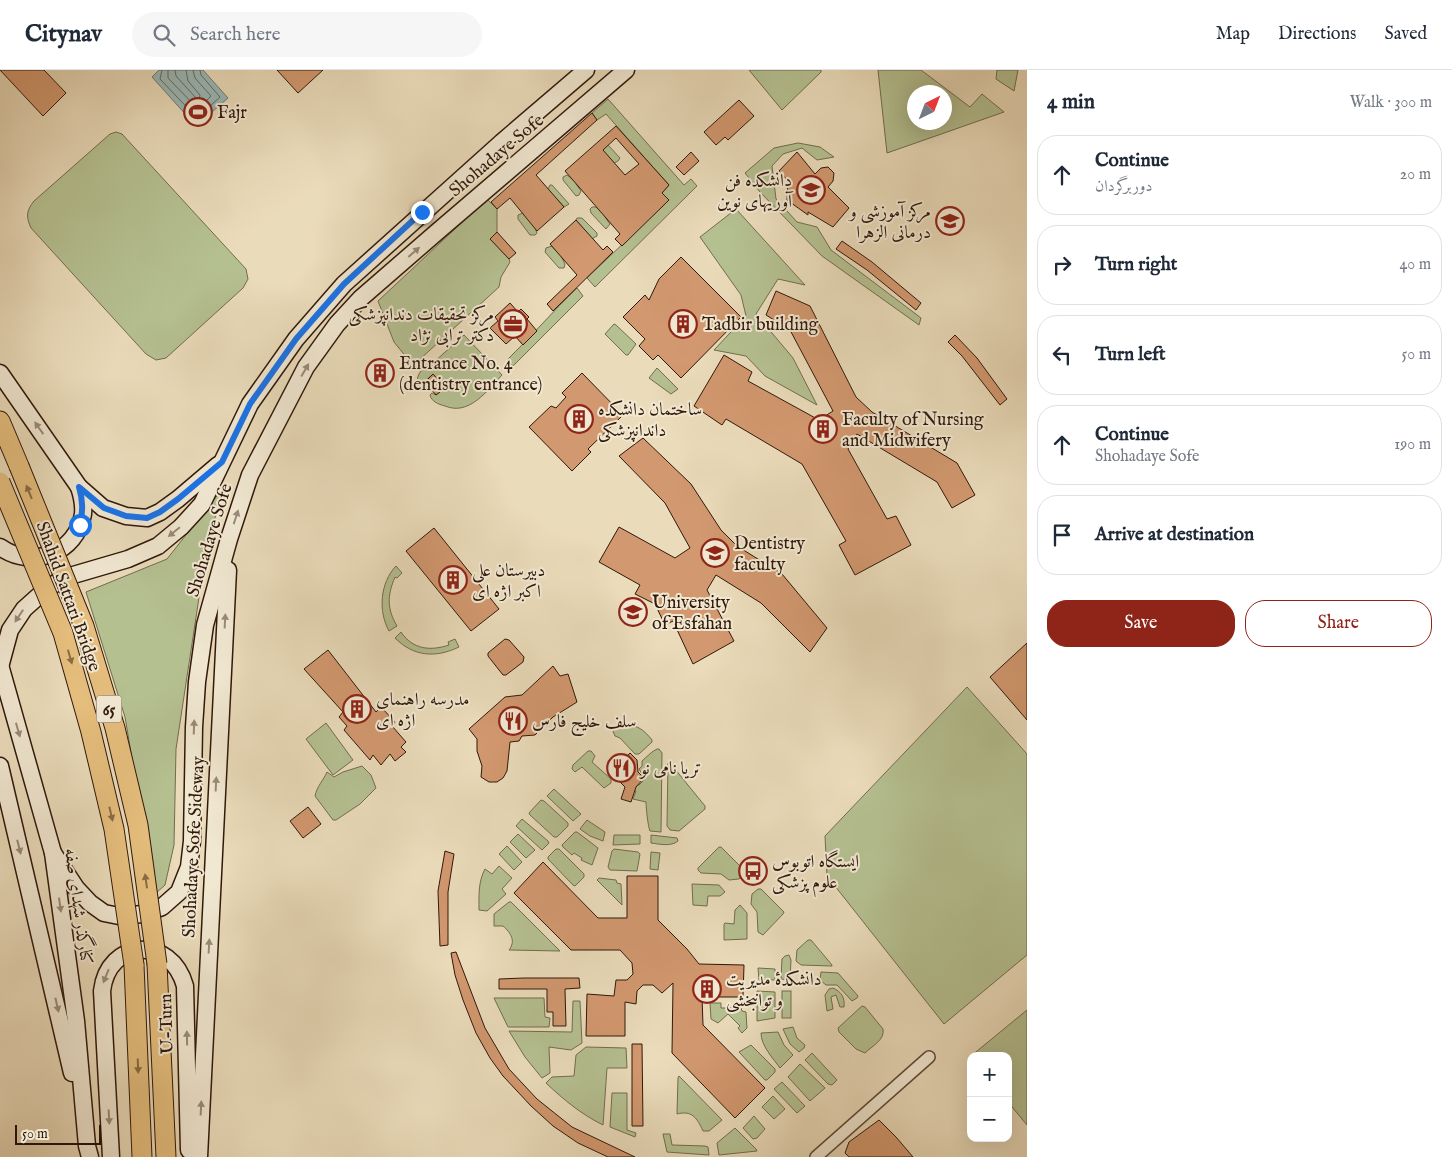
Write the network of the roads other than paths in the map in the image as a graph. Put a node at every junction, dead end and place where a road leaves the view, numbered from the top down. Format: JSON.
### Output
{"nodes":[{"id":1,"x":586,"y":70,"type":"edge"},
{"id":2,"x":626,"y":70,"type":"edge"},
{"id":3,"x":0,"y":373,"type":"edge"},
{"id":4,"x":0,"y":421,"type":"edge"},
{"id":5,"x":222,"y":462,"type":"junction"},
{"id":6,"x":0,"y":482,"type":"edge"},
{"id":7,"x":79,"y":487,"type":"junction"},
{"id":8,"x":229,"y":539,"type":"junction"},
{"id":9,"x":0,"y":547,"type":"edge"},
{"id":10,"x":0,"y":666,"type":"edge"},
{"id":11,"x":0,"y":766,"type":"edge"},
{"id":12,"x":53,"y":853,"type":"junction"},
{"id":13,"x":929,"y":1057,"type":"dead end"},
{"id":14,"x":89,"y":1151,"type":"edge"},
{"id":15,"x":111,"y":1157,"type":"edge"},
{"id":16,"x":142,"y":1157,"type":"edge"},
{"id":17,"x":166,"y":1157,"type":"edge"},
{"id":18,"x":190,"y":1157,"type":"edge"},
{"id":19,"x":199,"y":1157,"type":"edge"},
{"id":20,"x":816,"y":1157,"type":"edge"}],
"edges":[{"from":1,"to":5,"type":"main road","name":"Shohadaye Sofe"},
{"from":8,"to":2,"type":"main road","name":"Shohadaye Sofe","one_way":true},
{"from":7,"to":3,"type":"main road","one_way":true},
{"from":17,"to":4,"type":"highway","name":"Shahid Sattari Bridge","number":"65","one_way":true,"bridge":true},
{"from":5,"to":7,"type":"main road"},
{"from":5,"to":10,"type":"main road","name":"Shohadaye Sofe","one_way":true},
{"from":6,"to":16,"type":"highway","name":"Shahid Sattari Bridge","number":"65","one_way":true,"bridge":true},
{"from":7,"to":9,"type":"main road"},
{"from":12,"to":8,"type":"main road","name":"Shohadaye Sofe","one_way":true},
{"from":19,"to":8,"type":"main road","name":"Shohadaye Sofe Sideway","one_way":true},
{"from":10,"to":12,"type":"main road","name":"کنارگذر شهدای صفه","one_way":true},
{"from":11,"to":14,"type":"main road","one_way":true},
{"from":12,"to":14,"type":"main road","name":"کنارگذر شهدای صفه","one_way":true},
{"from":13,"to":20,"type":"street"},
{"from":18,"to":15,"type":"main road","name":"U-Turn","one_way":true}]}
